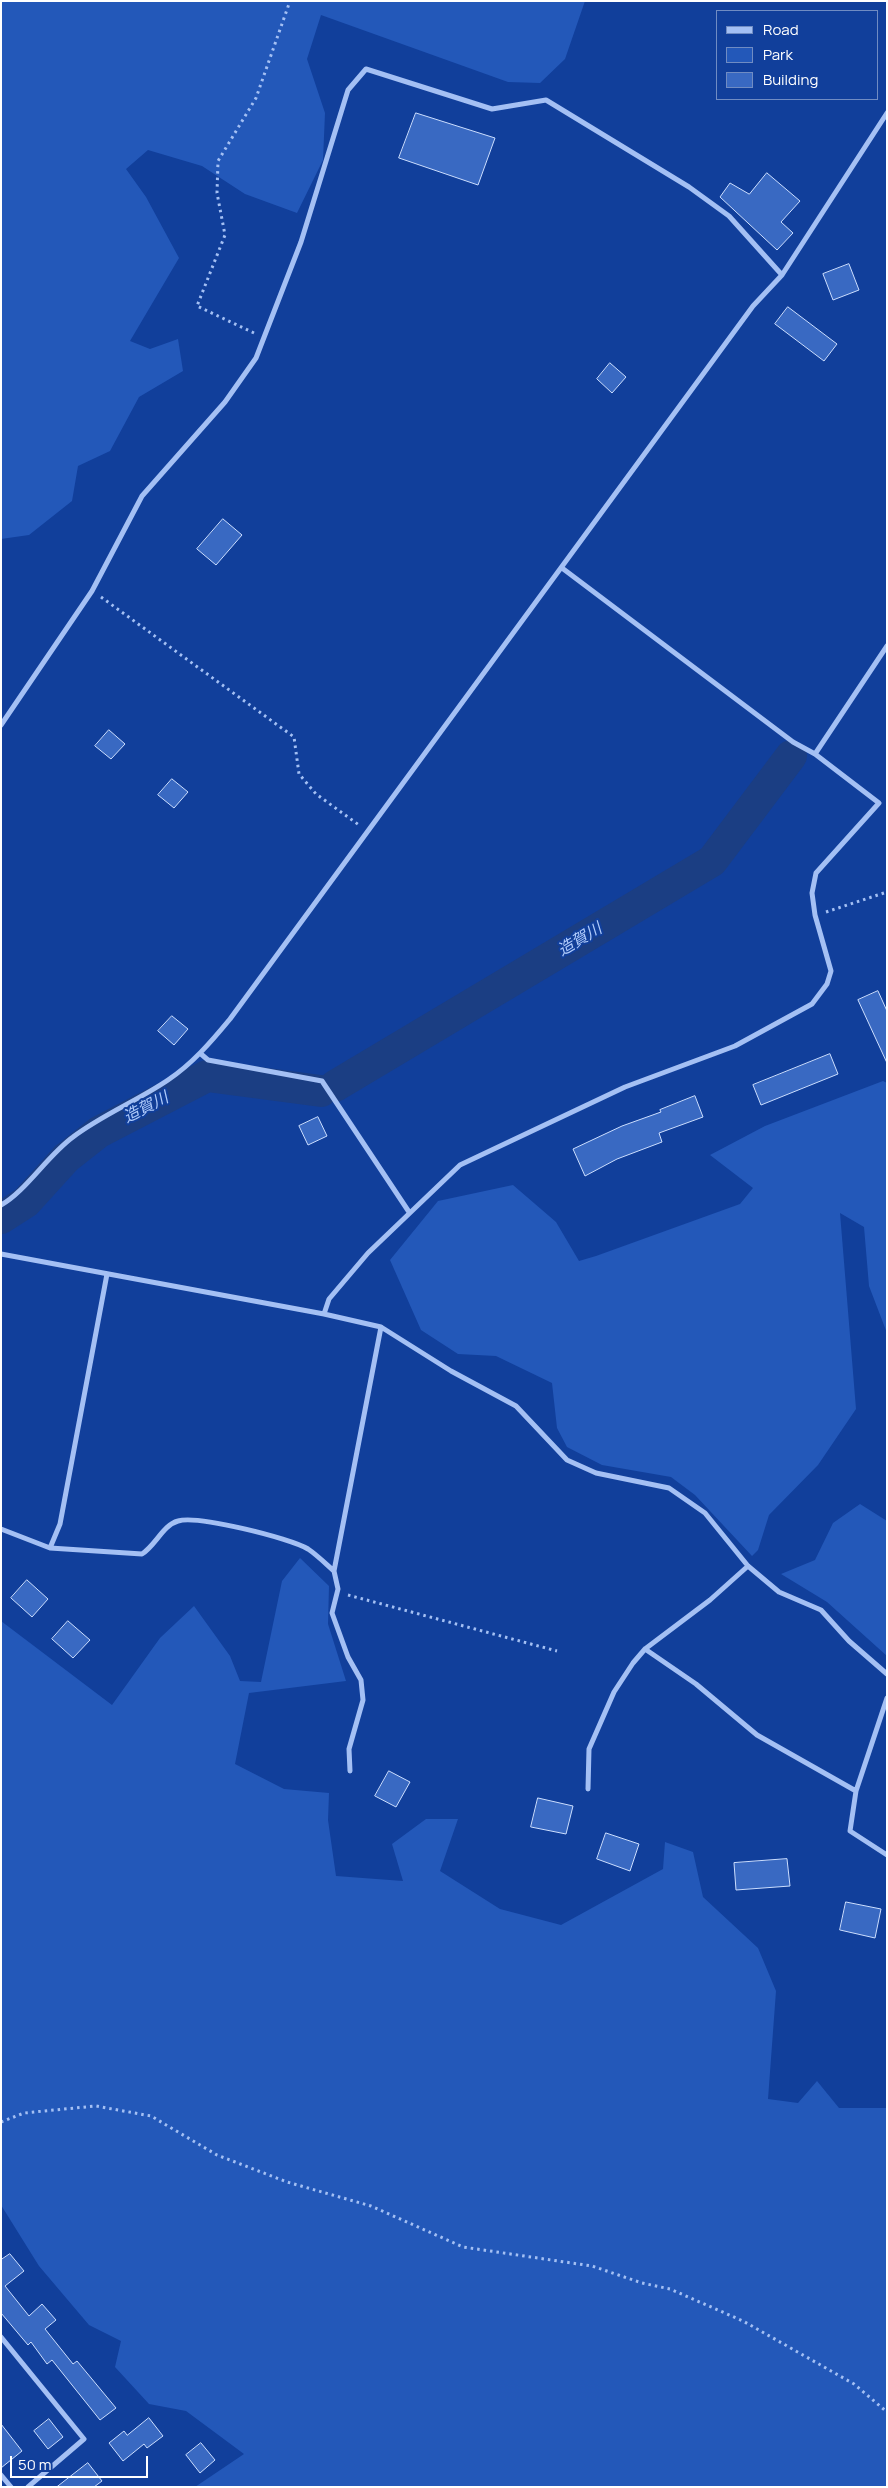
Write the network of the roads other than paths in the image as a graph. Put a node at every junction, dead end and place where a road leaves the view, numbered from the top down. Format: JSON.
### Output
{"nodes":[{"id":1,"x":887,"y":113,"type":"edge"},
{"id":2,"x":782,"y":275,"type":"junction"},
{"id":3,"x":562,"y":568,"type":"junction"},
{"id":4,"x":887,"y":646,"type":"edge"},
{"id":5,"x":1,"y":725,"type":"edge"},
{"id":6,"x":814,"y":754,"type":"junction"},
{"id":7,"x":200,"y":1054,"type":"junction"},
{"id":8,"x":1,"y":1205,"type":"edge"},
{"id":9,"x":409,"y":1212,"type":"junction"},
{"id":10,"x":1,"y":1254,"type":"edge"},
{"id":11,"x":107,"y":1274,"type":"junction"},
{"id":12,"x":324,"y":1314,"type":"junction"},
{"id":13,"x":380,"y":1327,"type":"junction"},
{"id":14,"x":1,"y":1529,"type":"edge"},
{"id":15,"x":50,"y":1548,"type":"junction"},
{"id":16,"x":748,"y":1566,"type":"junction"},
{"id":17,"x":334,"y":1571,"type":"junction"},
{"id":18,"x":645,"y":1649,"type":"junction"},
{"id":19,"x":887,"y":1674,"type":"edge"},
{"id":20,"x":887,"y":1698,"type":"edge"},
{"id":21,"x":350,"y":1771,"type":"dead end"},
{"id":22,"x":588,"y":1789,"type":"dead end"},
{"id":23,"x":856,"y":1791,"type":"junction"},
{"id":24,"x":887,"y":1855,"type":"edge"},
{"id":25,"x":1,"y":2338,"type":"edge"},
{"id":26,"x":1,"y":2475,"type":"edge"},
{"id":27,"x":11,"y":2487,"type":"edge"},
{"id":28,"x":28,"y":2487,"type":"edge"}],
"edges":[{"from":1,"to":2,"type":"street"},
{"from":2,"to":3,"type":"street"},
{"from":2,"to":5,"type":"street"},
{"from":3,"to":6,"type":"street"},
{"from":3,"to":7,"type":"street"},
{"from":4,"to":6,"type":"street"},
{"from":6,"to":9,"type":"street"},
{"from":7,"to":8,"type":"street"},
{"from":7,"to":9,"type":"street"},
{"from":9,"to":12,"type":"street"},
{"from":10,"to":11,"type":"street"},
{"from":11,"to":12,"type":"street"},
{"from":11,"to":15,"type":"street"},
{"from":12,"to":13,"type":"street"},
{"from":13,"to":16,"type":"street"},
{"from":13,"to":17,"type":"street"},
{"from":14,"to":15,"type":"street"},
{"from":15,"to":17,"type":"street"},
{"from":16,"to":18,"type":"street"},
{"from":16,"to":19,"type":"street"},
{"from":17,"to":21,"type":"street"},
{"from":18,"to":22,"type":"street"},
{"from":18,"to":23,"type":"street"},
{"from":20,"to":23,"type":"street"},
{"from":23,"to":24,"type":"street"},
{"from":25,"to":28,"type":"street"},
{"from":26,"to":27,"type":"street"}]}
